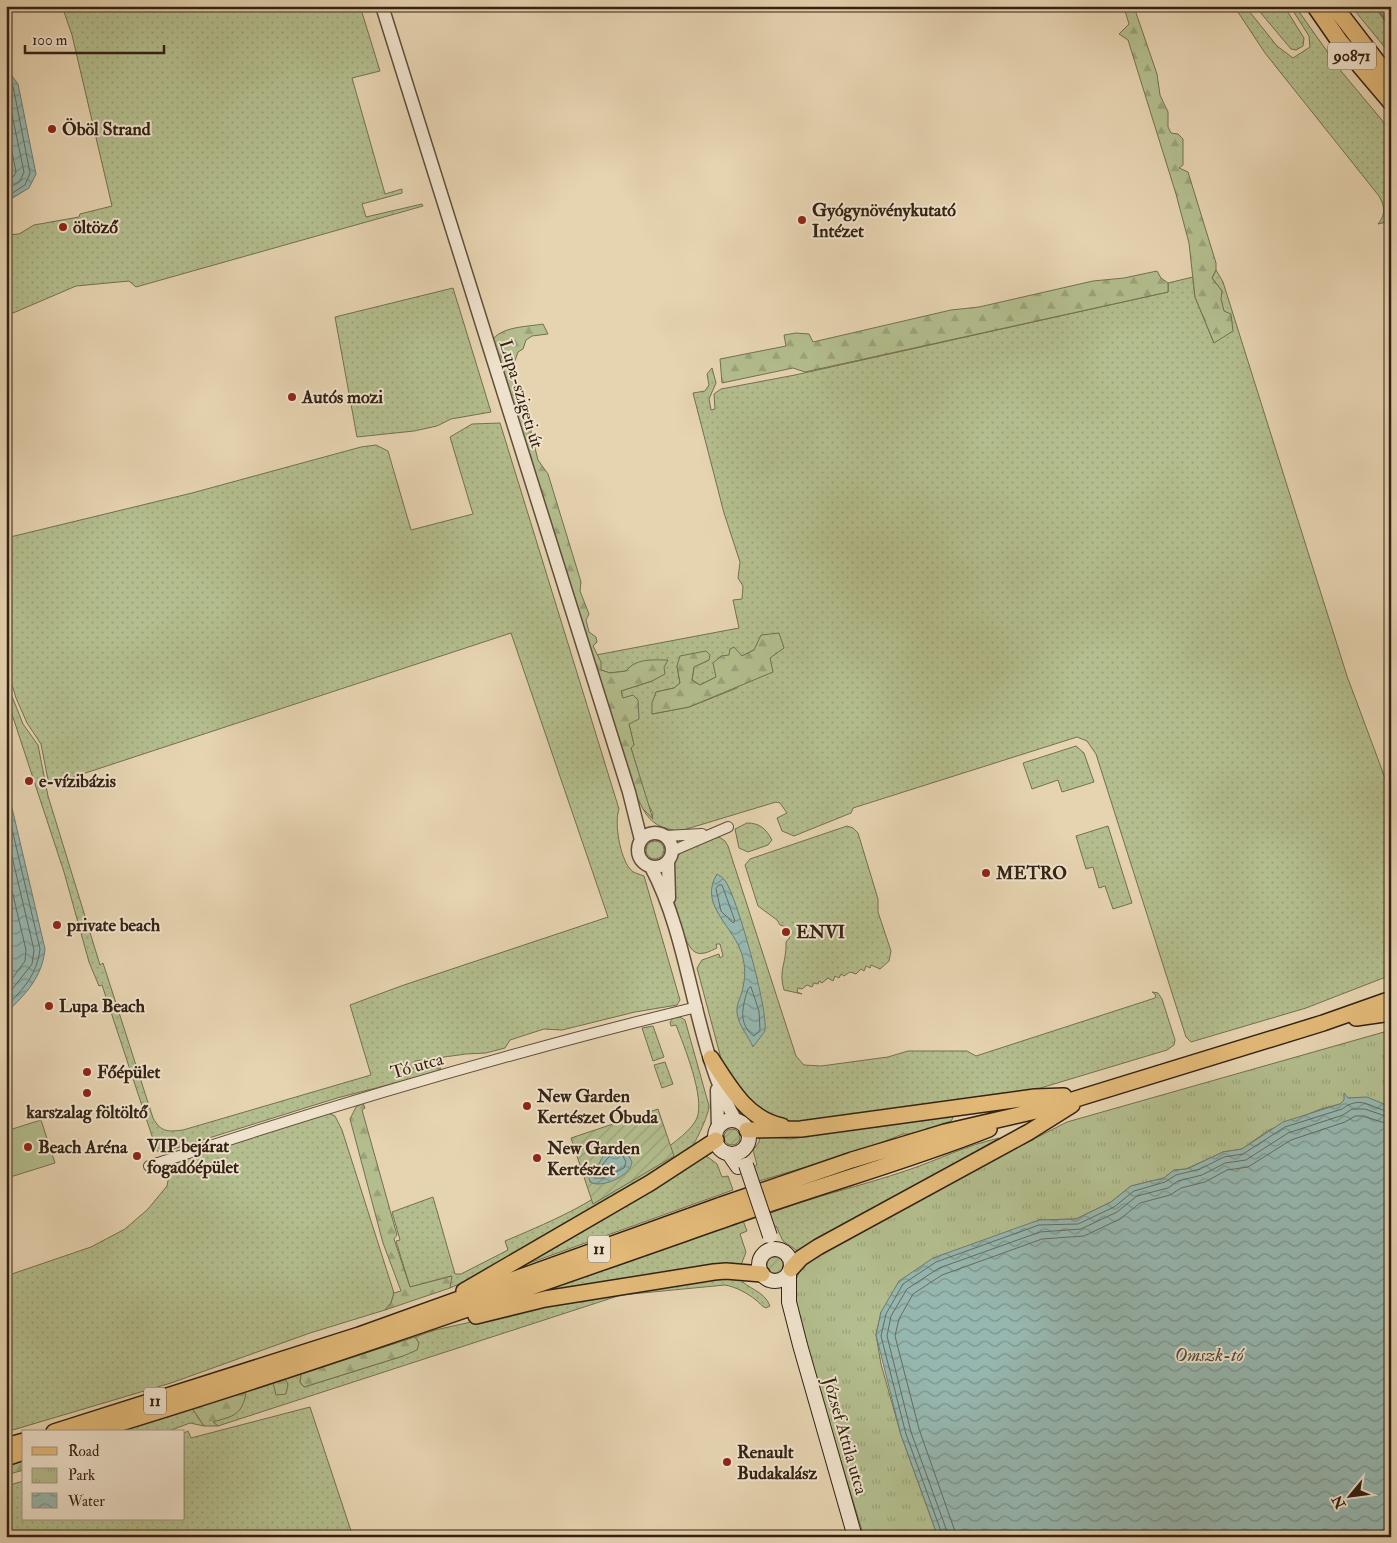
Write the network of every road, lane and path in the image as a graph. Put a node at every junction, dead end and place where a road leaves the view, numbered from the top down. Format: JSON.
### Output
{"nodes":[{"id":1,"x":382,"y":6,"type":"edge"},
{"id":2,"x":1315,"y":6,"type":"edge"},
{"id":3,"x":1334,"y":6,"type":"edge"},
{"id":4,"x":1391,"y":80,"type":"edge"},
{"id":5,"x":1391,"y":102,"type":"edge"},
{"id":6,"x":629,"y":792,"type":"junction"},
{"id":7,"x":728,"y":827,"type":"dead end"},
{"id":8,"x":713,"y":832,"type":"junction"},
{"id":9,"x":662,"y":835,"type":"junction"},
{"id":10,"x":641,"y":840,"type":"junction"},
{"id":11,"x":670,"y":856,"type":"junction"},
{"id":12,"x":651,"y":867,"type":"junction"},
{"id":13,"x":676,"y":933,"type":"junction"},
{"id":14,"x":1391,"y":992,"type":"edge"},
{"id":15,"x":1391,"y":999,"type":"edge"},
{"id":16,"x":697,"y":1007,"type":"junction"},
{"id":17,"x":1366,"y":1008,"type":"junction"},
{"id":18,"x":1391,"y":1013,"type":"edge"},
{"id":19,"x":1323,"y":1023,"type":"junction"},
{"id":20,"x":711,"y":1058,"type":"junction"},
{"id":21,"x":1088,"y":1095,"type":"junction"},
{"id":22,"x":742,"y":1125,"type":"junction"},
{"id":23,"x":801,"y":1129,"type":"junction"},
{"id":24,"x":717,"y":1134,"type":"junction"},
{"id":25,"x":744,"y":1149,"type":"junction"},
{"id":26,"x":729,"y":1154,"type":"junction"},
{"id":27,"x":149,"y":1166,"type":"dead end"},
{"id":28,"x":742,"y":1166,"type":"junction"},
{"id":29,"x":766,"y":1237,"type":"junction"},
{"id":30,"x":779,"y":1249,"type":"junction"},
{"id":31,"x":763,"y":1254,"type":"junction"},
{"id":32,"x":790,"y":1272,"type":"junction"},
{"id":33,"x":765,"y":1277,"type":"junction"},
{"id":34,"x":437,"y":1314,"type":"junction"},
{"id":35,"x":800,"y":1345,"type":"junction"},
{"id":36,"x":60,"y":1430,"type":"edge"},
{"id":37,"x":98,"y":1430,"type":"edge"},
{"id":38,"x":22,"y":1442,"type":"edge"},
{"id":39,"x":6,"y":1446,"type":"edge"},
{"id":40,"x":22,"y":1453,"type":"edge"},
{"id":41,"x":6,"y":1458,"type":"edge"},
{"id":42,"x":856,"y":1537,"type":"edge"}],
"edges":[{"from":1,"to":6,"type":"street","name":"Lupa-szigeti út"},
{"from":2,"to":5,"type":"highway","number":"90871"},
{"from":3,"to":4,"type":"highway"},
{"from":6,"to":9,"type":"street","name":"Lupa-szigeti út"},
{"from":6,"to":10,"type":"street","name":"Lupa-szigeti út"},
{"from":7,"to":8,"type":"street"},
{"from":8,"to":9,"type":"street"},
{"from":8,"to":11,"type":"street"},
{"from":9,"to":10,"type":"street"},
{"from":9,"to":11,"type":"street","name":"Lupa-szigeti út"},
{"from":10,"to":12,"type":"street","name":"Lupa-szigeti út"},
{"from":11,"to":12,"type":"street"},
{"from":11,"to":13,"type":"street","name":"Lupa-szigeti út"},
{"from":12,"to":13,"type":"street","name":"Lupa-szigeti út"},
{"from":13,"to":16,"type":"street","name":"Lupa-szigeti út"},
{"from":14,"to":17,"type":"main road"},
{"from":15,"to":17,"type":"main road","number":"11"},
{"from":16,"to":20,"type":"street","name":"Lupa-szigeti út"},
{"from":16,"to":27,"type":"street","name":"Tó utca"},
{"from":17,"to":19,"type":"main road","number":"11"},
{"from":18,"to":19,"type":"main road"},
{"from":19,"to":21,"type":"main road","number":"11"},
{"from":20,"to":22,"type":"street","name":"Lupa-szigeti út"},
{"from":20,"to":23,"type":"main road"},
{"from":20,"to":24,"type":"street","name":"Lupa-szigeti út"},
{"from":21,"to":23,"type":"main road"},
{"from":21,"to":32,"type":"main road"},
{"from":21,"to":34,"type":"main road","number":"11"},
{"from":22,"to":23,"type":"main road"},
{"from":22,"to":24,"type":"main road"},
{"from":22,"to":25,"type":"main road"},
{"from":24,"to":26,"type":"main road"},
{"from":24,"to":34,"type":"main road"},
{"from":25,"to":26,"type":"main road"},
{"from":25,"to":28,"type":"main road"},
{"from":26,"to":28,"type":"main road"},
{"from":28,"to":29,"type":"main road","bridge":true},
{"from":29,"to":30,"type":"main road"},
{"from":29,"to":31,"type":"main road"},
{"from":30,"to":31,"type":"main road"},
{"from":30,"to":32,"type":"main road"},
{"from":31,"to":33,"type":"main road"},
{"from":32,"to":33,"type":"main road"},
{"from":32,"to":35,"type":"main road","name":"József Attila utca"},
{"from":33,"to":34,"type":"main road"},
{"from":33,"to":35,"type":"main road","name":"József Attila utca"},
{"from":34,"to":36,"type":"main road","number":"11"},
{"from":34,"to":37,"type":"main road","number":"11"},
{"from":35,"to":42,"type":"main road","name":"József Attila utca"},
{"from":38,"to":39,"type":"main road"},
{"from":40,"to":41,"type":"main road"}]}
